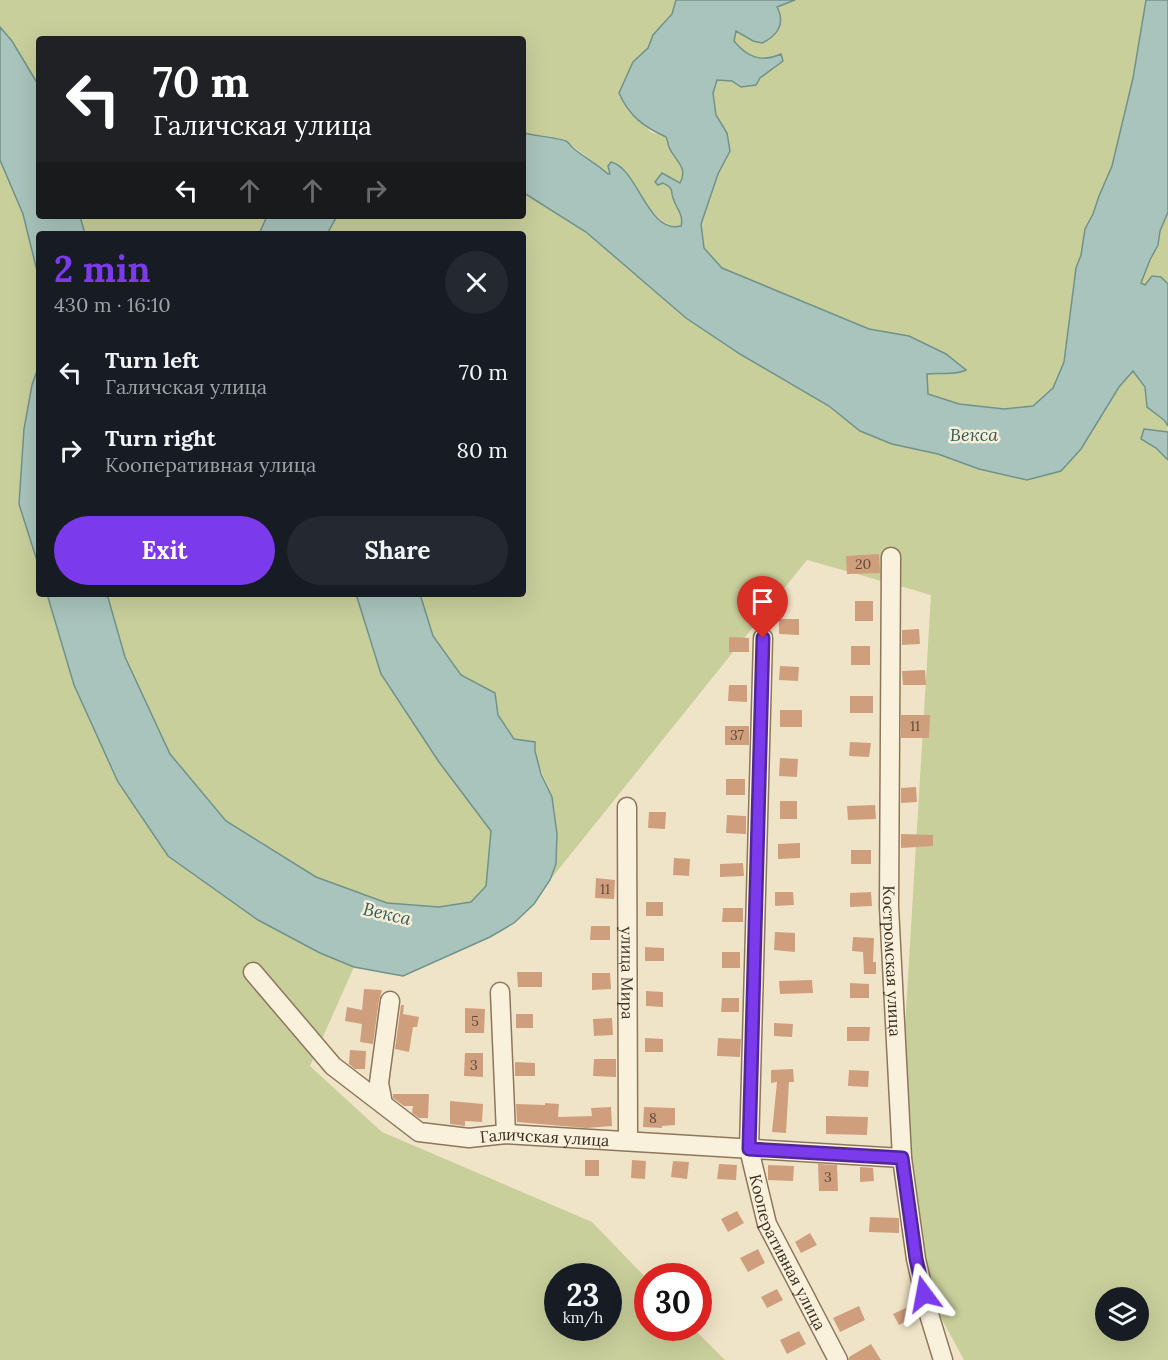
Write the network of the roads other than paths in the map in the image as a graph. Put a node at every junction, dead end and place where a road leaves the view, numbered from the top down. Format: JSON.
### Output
{"nodes":[{"id":1,"x":891,"y":557,"type":"dead end"},
{"id":2,"x":763,"y":638,"type":"dead end"},
{"id":3,"x":627,"y":807,"type":"dead end"},
{"id":4,"x":253,"y":972,"type":"dead end"},
{"id":5,"x":500,"y":992,"type":"dead end"},
{"id":6,"x":390,"y":1001,"type":"dead end"},
{"id":7,"x":383,"y":1104,"type":"junction"},
{"id":8,"x":506,"y":1134,"type":"junction"},
{"id":9,"x":628,"y":1141,"type":"junction"},
{"id":10,"x":749,"y":1149,"type":"junction"},
{"id":11,"x":902,"y":1158,"type":"junction"},
{"id":12,"x":838,"y":1360,"type":"edge"},
{"id":13,"x":943,"y":1360,"type":"edge"}],
"edges":[{"from":1,"to":11,"type":"street","name":"Костромская улица"},
{"from":2,"to":10,"type":"street","name":"Кооперативная улица"},
{"from":3,"to":9,"type":"street","name":"улица Мира"},
{"from":4,"to":7,"type":"street","name":"Галичская улица"},
{"from":5,"to":8,"type":"street"},
{"from":6,"to":7,"type":"street"},
{"from":7,"to":8,"type":"street","name":"Галичская улица"},
{"from":8,"to":9,"type":"street","name":"Галичская улица"},
{"from":9,"to":10,"type":"street","name":"Галичская улица"},
{"from":10,"to":11,"type":"street","name":"Галичская улица"},
{"from":10,"to":12,"type":"street","name":"Кооперативная улица"},
{"from":11,"to":13,"type":"street","name":"Костромская улица"}]}
